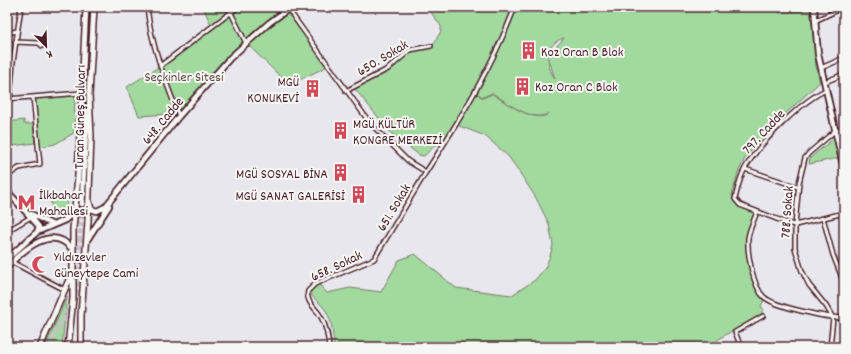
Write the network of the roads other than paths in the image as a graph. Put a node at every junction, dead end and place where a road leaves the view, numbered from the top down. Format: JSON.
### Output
{"nodes":[{"id":1,"x":21,"y":7,"type":"edge"},
{"id":2,"x":86,"y":7,"type":"edge"},
{"id":3,"x":94,"y":7,"type":"edge"},
{"id":4,"x":147,"y":7,"type":"edge"},
{"id":5,"x":228,"y":7,"type":"edge"},
{"id":6,"x":238,"y":7,"type":"edge"},
{"id":7,"x":515,"y":7,"type":"edge"},
{"id":8,"x":814,"y":7,"type":"edge"},
{"id":9,"x":844,"y":7,"type":"edge"},
{"id":10,"x":289,"y":8,"type":"edge"},
{"id":11,"x":231,"y":12,"type":"junction"},
{"id":12,"x":815,"y":21,"type":"junction"},
{"id":13,"x":17,"y":31,"type":"junction"},
{"id":14,"x":7,"y":32,"type":"edge"},
{"id":15,"x":15,"y":42,"type":"junction"},
{"id":16,"x":246,"y":43,"type":"junction"},
{"id":17,"x":42,"y":46,"type":"dead end"},
{"id":18,"x":431,"y":46,"type":"dead end"},
{"id":19,"x":844,"y":58,"type":"edge"},
{"id":20,"x":160,"y":66,"type":"junction"},
{"id":21,"x":821,"y":68,"type":"junction"},
{"id":22,"x":844,"y":74,"type":"edge"},
{"id":23,"x":824,"y":82,"type":"junction"},
{"id":24,"x":826,"y":90,"type":"junction"},
{"id":25,"x":346,"y":91,"type":"junction"},
{"id":26,"x":80,"y":92,"type":"junction"},
{"id":27,"x":89,"y":95,"type":"junction"},
{"id":28,"x":32,"y":97,"type":"junction"},
{"id":29,"x":9,"y":99,"type":"edge"},
{"id":30,"x":179,"y":116,"type":"junction"},
{"id":31,"x":844,"y":129,"type":"edge"},
{"id":32,"x":836,"y":130,"type":"junction"},
{"id":33,"x":745,"y":169,"type":"junction"},
{"id":34,"x":844,"y":169,"type":"edge"},
{"id":35,"x":426,"y":172,"type":"junction"},
{"id":36,"x":7,"y":176,"type":"edge"},
{"id":37,"x":123,"y":184,"type":"junction"},
{"id":38,"x":798,"y":187,"type":"junction"},
{"id":39,"x":7,"y":191,"type":"edge"},
{"id":40,"x":9,"y":196,"type":"edge"},
{"id":41,"x":89,"y":203,"type":"junction"},
{"id":42,"x":82,"y":204,"type":"tunnel mouth"},
{"id":43,"x":74,"y":209,"type":"junction"},
{"id":44,"x":757,"y":212,"type":"junction"},
{"id":45,"x":844,"y":213,"type":"edge"},
{"id":46,"x":32,"y":216,"type":"junction"},
{"id":47,"x":824,"y":218,"type":"junction"},
{"id":48,"x":53,"y":225,"type":"junction"},
{"id":49,"x":795,"y":225,"type":"junction"},
{"id":50,"x":7,"y":231,"type":"edge"},
{"id":51,"x":37,"y":232,"type":"junction"},
{"id":52,"x":87,"y":240,"type":"junction"},
{"id":53,"x":72,"y":248,"type":"junction"},
{"id":54,"x":7,"y":259,"type":"edge"},
{"id":55,"x":374,"y":259,"type":"joint"},
{"id":56,"x":12,"y":262,"type":"junction"},
{"id":57,"x":7,"y":267,"type":"edge"},
{"id":58,"x":73,"y":269,"type":"junction"},
{"id":59,"x":844,"y":283,"type":"edge"},
{"id":60,"x":66,"y":290,"type":"junction"},
{"id":61,"x":764,"y":316,"type":"dead end"},
{"id":62,"x":833,"y":318,"type":"junction"},
{"id":63,"x":844,"y":318,"type":"edge"},
{"id":64,"x":830,"y":346,"type":"edge"},
{"id":65,"x":40,"y":347,"type":"edge"},
{"id":66,"x":68,"y":347,"type":"edge"},
{"id":67,"x":81,"y":347,"type":"edge"},
{"id":68,"x":329,"y":347,"type":"edge"},
{"id":69,"x":741,"y":347,"type":"edge"},
{"id":70,"x":844,"y":347,"type":"edge"}],
"edges":[{"from":1,"to":13,"type":"street"},
{"from":2,"to":26,"type":"main road","name":"Turan Güneş Bulvarı"},
{"from":3,"to":27,"type":"main road","name":"Turan Güneş Bulvarı"},
{"from":4,"to":20,"type":"street"},
{"from":5,"to":11,"type":"street"},
{"from":6,"to":11,"type":"street"},
{"from":7,"to":35,"type":"street"},
{"from":8,"to":12,"type":"main road"},
{"from":9,"to":12,"type":"street"},
{"from":10,"to":16,"type":"main road","name":"648. Cadde"},
{"from":10,"to":25,"type":"street","name":"651. Sokak"},
{"from":11,"to":16,"type":"street"},
{"from":11,"to":20,"type":"street"},
{"from":12,"to":21,"type":"main road"},
{"from":13,"to":14,"type":"street"},
{"from":13,"to":15,"type":"street"},
{"from":15,"to":17,"type":"street"},
{"from":15,"to":29,"type":"street"},
{"from":16,"to":30,"type":"main road","name":"648. Cadde"},
{"from":18,"to":25,"type":"street","name":"650. Sokak"},
{"from":19,"to":21,"type":"street"},
{"from":20,"to":30,"type":"street"},
{"from":21,"to":23,"type":"main road"},
{"from":22,"to":23,"type":"street"},
{"from":23,"to":24,"type":"main road"},
{"from":24,"to":32,"type":"main road"},
{"from":24,"to":33,"type":"street","name":"797. Cadde"},
{"from":25,"to":35,"type":"street","name":"651. Sokak"},
{"from":26,"to":28,"type":"street"},
{"from":26,"to":43,"type":"main road","name":"Turan Güneş Bulvarı"},
{"from":27,"to":41,"type":"main road","name":"Turan Güneş Bulvarı"},
{"from":27,"to":42,"type":"main road"},
{"from":28,"to":29,"type":"street"},
{"from":28,"to":36,"type":"street"},
{"from":30,"to":37,"type":"main road","name":"648. Cadde"},
{"from":31,"to":32,"type":"street"},
{"from":32,"to":34,"type":"main road"},
{"from":32,"to":38,"type":"street","name":"788. Sokak"},
{"from":33,"to":38,"type":"street"},
{"from":33,"to":44,"type":"street","name":"797. Cadde"},
{"from":35,"to":55,"type":"street","name":"651. Sokak"},
{"from":37,"to":41,"type":"main road"},
{"from":37,"to":52,"type":"main road"},
{"from":38,"to":49,"type":"street","name":"788. Sokak"},
{"from":39,"to":40,"type":"main road"},
{"from":40,"to":46,"type":"main road"},
{"from":41,"to":43,"type":"main road"},
{"from":41,"to":52,"type":"main road","name":"Turan Güneş Bulvarı"},
{"from":43,"to":48,"type":"main road"},
{"from":43,"to":53,"type":"main road","name":"Turan Güneş Bulvarı"},
{"from":44,"to":49,"type":"street"},
{"from":44,"to":62,"type":"street"},
{"from":45,"to":47,"type":"street"},
{"from":46,"to":48,"type":"main road"},
{"from":46,"to":50,"type":"street"},
{"from":46,"to":51,"type":"main road"},
{"from":47,"to":49,"type":"street"},
{"from":47,"to":59,"type":"street"},
{"from":48,"to":51,"type":"main road"},
{"from":49,"to":62,"type":"street","name":"788. Sokak"},
{"from":51,"to":54,"type":"main road"},
{"from":52,"to":67,"type":"main road","name":"Turan Güneş Bulvarı"},
{"from":53,"to":56,"type":"main road"},
{"from":53,"to":58,"type":"main road","name":"Turan Güneş Bulvarı"},
{"from":55,"to":68,"type":"street","name":"658. Sokak"},
{"from":56,"to":57,"type":"main road"},
{"from":56,"to":60,"type":"street"},
{"from":58,"to":60,"type":"main road"},
{"from":58,"to":66,"type":"main road","name":"Turan Güneş Bulvarı"},
{"from":60,"to":65,"type":"main road"},
{"from":61,"to":69,"type":"street"},
{"from":62,"to":63,"type":"street"},
{"from":62,"to":64,"type":"street"},
{"from":64,"to":70,"type":"street"}]}
